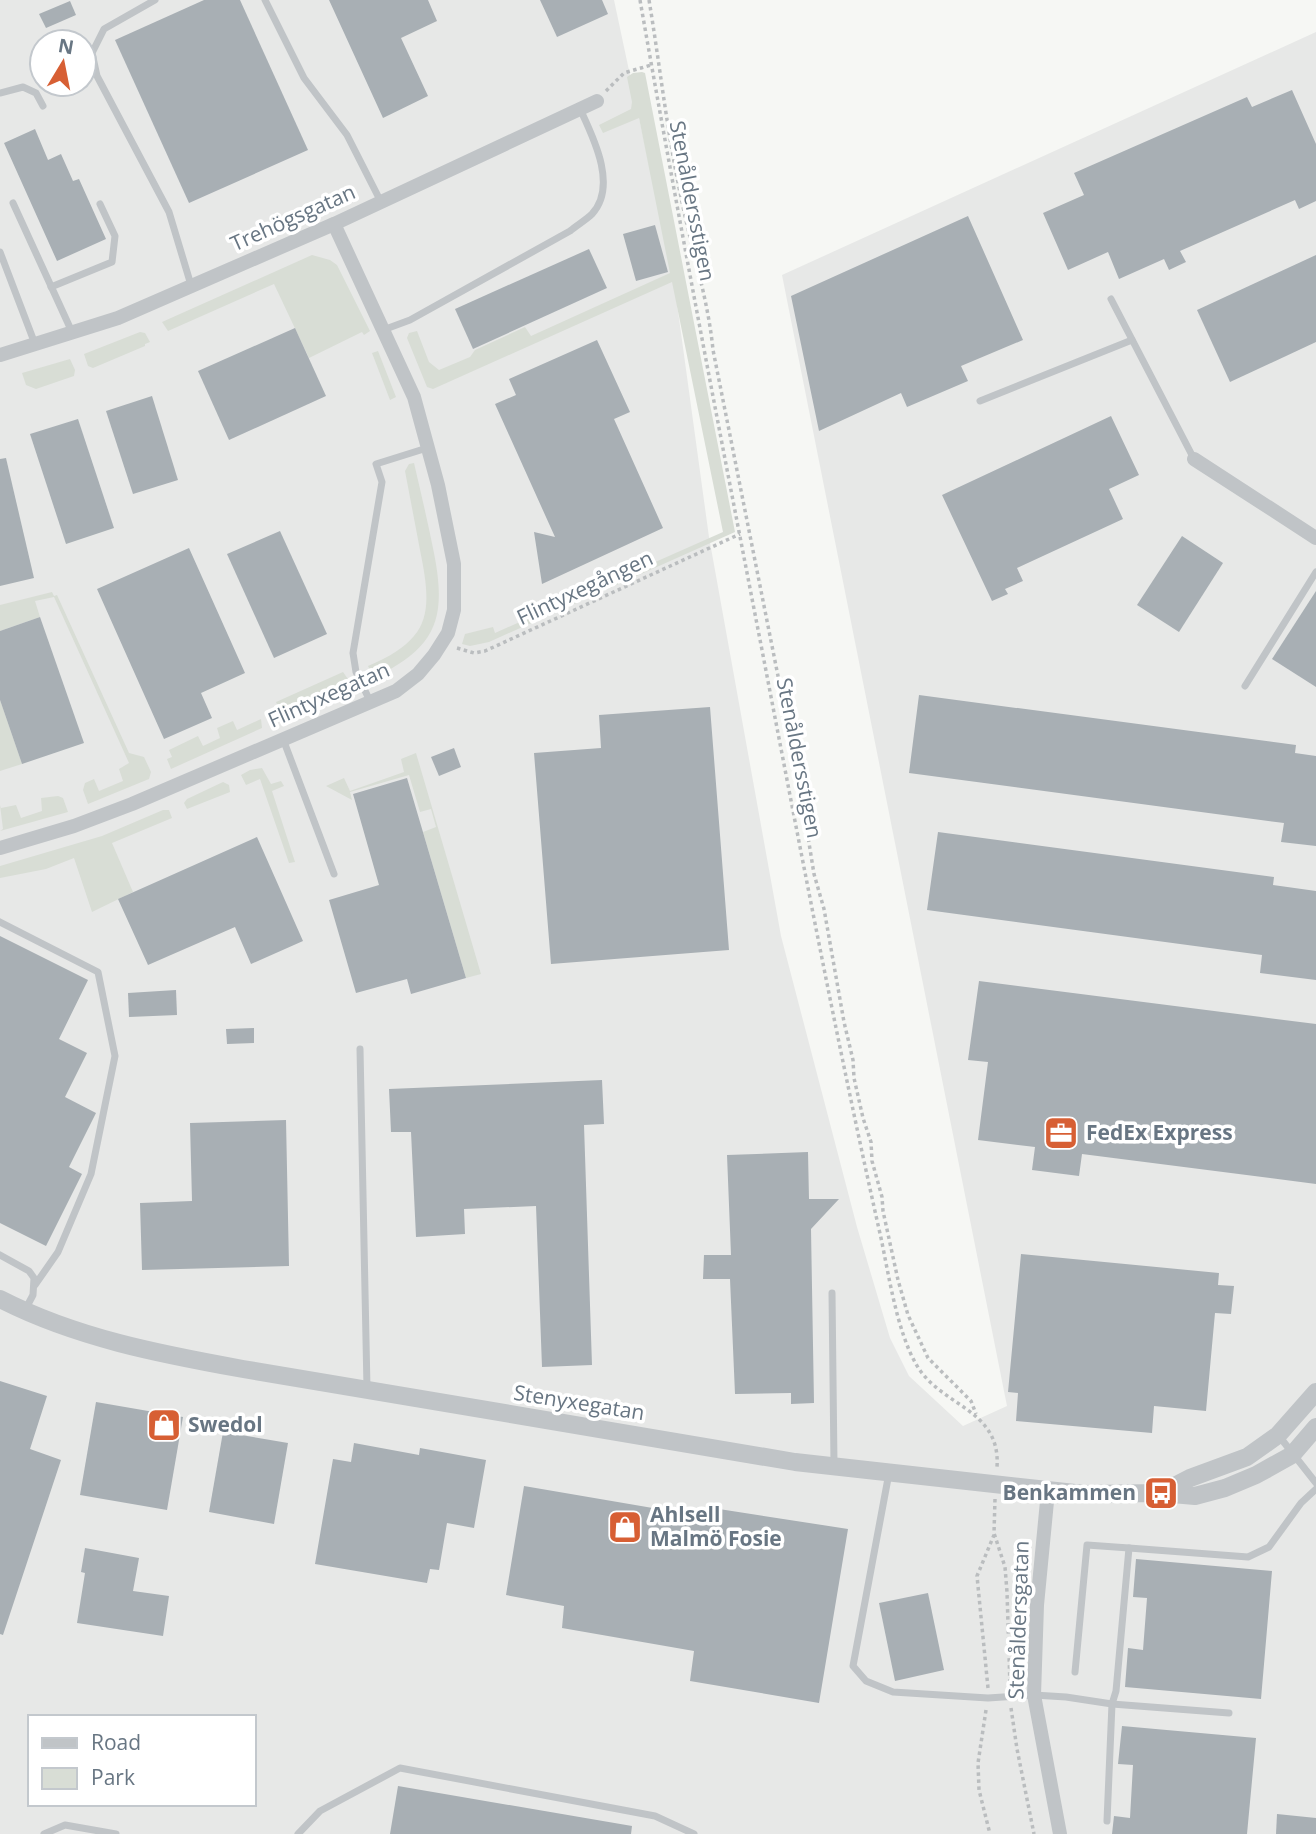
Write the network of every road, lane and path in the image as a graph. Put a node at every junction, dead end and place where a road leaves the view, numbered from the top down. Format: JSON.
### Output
{"nodes":[{"id":1,"x":155,"y":0,"type":"edge"},
{"id":2,"x":265,"y":0,"type":"edge"},
{"id":3,"x":639,"y":0,"type":"edge"},
{"id":4,"x":649,"y":0,"type":"edge"},
{"id":5,"x":651,"y":65,"type":"junction"},
{"id":6,"x":0,"y":93,"type":"edge"},
{"id":7,"x":597,"y":101,"type":"joint"},
{"id":8,"x":43,"y":106,"type":"dead end"},
{"id":9,"x":580,"y":108,"type":"junction"},
{"id":10,"x":381,"y":202,"type":"junction"},
{"id":11,"x":13,"y":204,"type":"dead end"},
{"id":12,"x":100,"y":204,"type":"dead end"},
{"id":13,"x":334,"y":224,"type":"junction"},
{"id":14,"x":0,"y":252,"type":"edge"},
{"id":15,"x":191,"y":285,"type":"junction"},
{"id":16,"x":51,"y":287,"type":"junction"},
{"id":17,"x":1111,"y":299,"type":"dead end"},
{"id":18,"x":383,"y":330,"type":"junction"},
{"id":19,"x":72,"y":333,"type":"junction"},
{"id":20,"x":1132,"y":340,"type":"junction"},
{"id":21,"x":35,"y":344,"type":"junction"},
{"id":22,"x":0,"y":355,"type":"edge"},
{"id":23,"x":980,"y":401,"type":"dead end"},
{"id":24,"x":428,"y":448,"type":"junction"},
{"id":25,"x":1194,"y":459,"type":"joint"},
{"id":26,"x":740,"y":534,"type":"junction"},
{"id":27,"x":1316,"y":538,"type":"edge"},
{"id":28,"x":1316,"y":572,"type":"edge"},
{"id":29,"x":442,"y":643,"type":"junction"},
{"id":30,"x":1245,"y":686,"type":"dead end"},
{"id":31,"x":370,"y":701,"type":"junction"},
{"id":32,"x":283,"y":738,"type":"junction"},
{"id":33,"x":0,"y":848,"type":"edge"},
{"id":34,"x":334,"y":874,"type":"dead end"},
{"id":35,"x":0,"y":922,"type":"edge"},
{"id":36,"x":360,"y":1049,"type":"dead end"},
{"id":37,"x":0,"y":1255,"type":"edge"},
{"id":38,"x":35,"y":1285,"type":"junction"},
{"id":39,"x":832,"y":1293,"type":"dead end"},
{"id":40,"x":0,"y":1299,"type":"edge"},
{"id":41,"x":25,"y":1310,"type":"junction"},
{"id":42,"x":367,"y":1390,"type":"junction"},
{"id":43,"x":1316,"y":1392,"type":"edge"},
{"id":44,"x":977,"y":1416,"type":"junction"},
{"id":45,"x":1316,"y":1427,"type":"edge"},
{"id":46,"x":1279,"y":1435,"type":"junction"},
{"id":47,"x":1292,"y":1455,"type":"junction"},
{"id":48,"x":834,"y":1466,"type":"junction"},
{"id":49,"x":889,"y":1472,"type":"junction"},
{"id":50,"x":1316,"y":1483,"type":"edge"},
{"id":51,"x":995,"y":1484,"type":"junction"},
{"id":52,"x":1316,"y":1489,"type":"edge"},
{"id":53,"x":1048,"y":1491,"type":"junction"},
{"id":54,"x":1161,"y":1493,"type":"junction"},
{"id":55,"x":995,"y":1533,"type":"junction"},
{"id":56,"x":1129,"y":1548,"type":"junction"},
{"id":57,"x":1075,"y":1672,"type":"dead end"},
{"id":58,"x":1034,"y":1695,"type":"junction"},
{"id":59,"x":988,"y":1698,"type":"junction"},
{"id":60,"x":1010,"y":1699,"type":"junction"},
{"id":61,"x":1112,"y":1704,"type":"junction"},
{"id":62,"x":1229,"y":1713,"type":"dead end"},
{"id":63,"x":1107,"y":1821,"type":"dead end"},
{"id":64,"x":44,"y":1834,"type":"edge"},
{"id":65,"x":117,"y":1834,"type":"edge"},
{"id":66,"x":298,"y":1834,"type":"edge"},
{"id":67,"x":694,"y":1834,"type":"edge"},
{"id":68,"x":990,"y":1834,"type":"edge"},
{"id":69,"x":1034,"y":1834,"type":"edge"},
{"id":70,"x":1060,"y":1834,"type":"edge"}],
"edges":[{"from":1,"to":15,"type":"lane"},
{"from":2,"to":10,"type":"lane"},
{"from":3,"to":5,"type":"path","name":"Stenåldersstigen"},
{"from":4,"to":44,"type":"path"},
{"from":5,"to":7,"type":"path"},
{"from":5,"to":26,"type":"path","name":"Stenåldersstigen"},
{"from":6,"to":8,"type":"lane"},
{"from":7,"to":9,"type":"street","name":"Trehögsgatan"},
{"from":9,"to":10,"type":"street","name":"Trehögsgatan"},
{"from":9,"to":18,"type":"lane"},
{"from":10,"to":13,"type":"street","name":"Trehögsgatan"},
{"from":11,"to":16,"type":"lane"},
{"from":12,"to":16,"type":"lane"},
{"from":13,"to":15,"type":"street","name":"Trehögsgatan"},
{"from":13,"to":18,"type":"street","name":"Flintyxegatan"},
{"from":14,"to":21,"type":"lane"},
{"from":15,"to":19,"type":"street","name":"Trehögsgatan"},
{"from":16,"to":19,"type":"lane"},
{"from":17,"to":20,"type":"lane"},
{"from":18,"to":24,"type":"street","name":"Flintyxegatan"},
{"from":19,"to":21,"type":"street","name":"Trehögsgatan"},
{"from":20,"to":23,"type":"lane"},
{"from":20,"to":25,"type":"lane"},
{"from":21,"to":22,"type":"street","name":"Trehögsgatan"},
{"from":24,"to":29,"type":"street","name":"Flintyxegatan"},
{"from":24,"to":31,"type":"lane"},
{"from":25,"to":27,"type":"street"},
{"from":26,"to":29,"type":"path","name":"Flintyxegången"},
{"from":26,"to":44,"type":"path","name":"Stenåldersstigen"},
{"from":28,"to":30,"type":"lane"},
{"from":29,"to":31,"type":"street","name":"Flintyxegatan"},
{"from":31,"to":32,"type":"street","name":"Flintyxegatan"},
{"from":32,"to":33,"type":"street","name":"Flintyxegatan"},
{"from":32,"to":34,"type":"lane"},
{"from":35,"to":38,"type":"lane"},
{"from":36,"to":42,"type":"lane"},
{"from":37,"to":38,"type":"lane"},
{"from":38,"to":41,"type":"lane"},
{"from":39,"to":48,"type":"lane"},
{"from":40,"to":41,"type":"street","name":"Stenyxegatan"},
{"from":41,"to":42,"type":"street","name":"Stenyxegatan"},
{"from":42,"to":48,"type":"street","name":"Stenyxegatan"},
{"from":43,"to":46,"type":"street","name":"Stenyxegatan"},
{"from":44,"to":51,"type":"path","name":"Stenåldersstigen"},
{"from":45,"to":47,"type":"street"},
{"from":46,"to":47,"type":"lane"},
{"from":46,"to":54,"type":"street","name":"Stenyxegatan"},
{"from":47,"to":50,"type":"lane"},
{"from":47,"to":54,"type":"street","name":"Stenyxegatan"},
{"from":48,"to":49,"type":"street","name":"Stenyxegatan"},
{"from":49,"to":51,"type":"street","name":"Stenyxegatan"},
{"from":49,"to":59,"type":"lane"},
{"from":51,"to":53,"type":"street","name":"Stenyxegatan"},
{"from":51,"to":55,"type":"path","name":"Stenåldersstigen"},
{"from":52,"to":56,"type":"lane"},
{"from":53,"to":54,"type":"street","name":"Stenyxegatan"},
{"from":53,"to":58,"type":"street","name":"Stenåldersgatan"},
{"from":55,"to":59,"type":"path"},
{"from":55,"to":60,"type":"path"},
{"from":56,"to":57,"type":"lane"},
{"from":56,"to":61,"type":"lane"},
{"from":58,"to":60,"type":"lane"},
{"from":58,"to":61,"type":"lane"},
{"from":58,"to":70,"type":"street","name":"Stenåldersgatan"},
{"from":59,"to":60,"type":"lane"},
{"from":59,"to":68,"type":"path"},
{"from":60,"to":69,"type":"path"},
{"from":61,"to":62,"type":"lane"},
{"from":61,"to":63,"type":"lane"},
{"from":64,"to":65,"type":"lane"},
{"from":66,"to":67,"type":"lane"}]}
